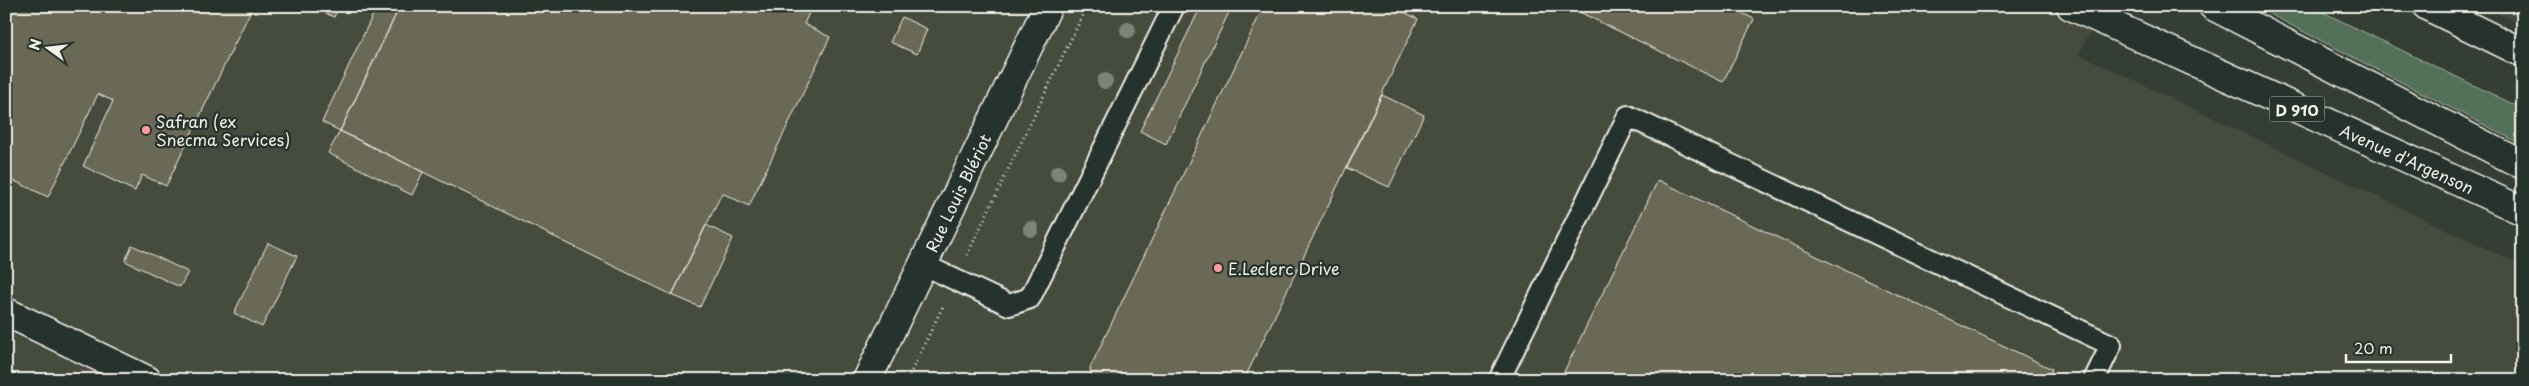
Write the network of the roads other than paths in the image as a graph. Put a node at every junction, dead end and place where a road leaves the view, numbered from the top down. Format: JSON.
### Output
{"nodes":[{"id":1,"x":1048,"y":6,"type":"edge"},
{"id":2,"x":1174,"y":6,"type":"edge"},
{"id":3,"x":2072,"y":6,"type":"edge"},
{"id":4,"x":2213,"y":6,"type":"edge"},
{"id":5,"x":2427,"y":6,"type":"edge"},
{"id":6,"x":2523,"y":53,"type":"edge"},
{"id":7,"x":2523,"y":165,"type":"edge"},
{"id":8,"x":2523,"y":211,"type":"edge"},
{"id":9,"x":922,"y":264,"type":"junction"},
{"id":10,"x":6,"y":312,"type":"edge"},
{"id":11,"x":114,"y":373,"type":"edge"},
{"id":12,"x":147,"y":380,"type":"edge"},
{"id":13,"x":867,"y":380,"type":"edge"},
{"id":14,"x":1499,"y":380,"type":"edge"},
{"id":15,"x":2094,"y":380,"type":"edge"}],
"edges":[{"from":1,"to":9,"type":"main road","name":"Rue Louis Blériot"},
{"from":2,"to":9,"type":"lane"},
{"from":3,"to":8,"type":"main road","name":"Avenue d'Argenson","number":"D 910"},
{"from":4,"to":7,"type":"main road"},
{"from":5,"to":6,"type":"main road"},
{"from":9,"to":13,"type":"main road","name":"Rue Louis Blériot"},
{"from":10,"to":11,"type":"main road"},
{"from":11,"to":12,"type":"main road"},
{"from":14,"to":15,"type":"lane"}]}
